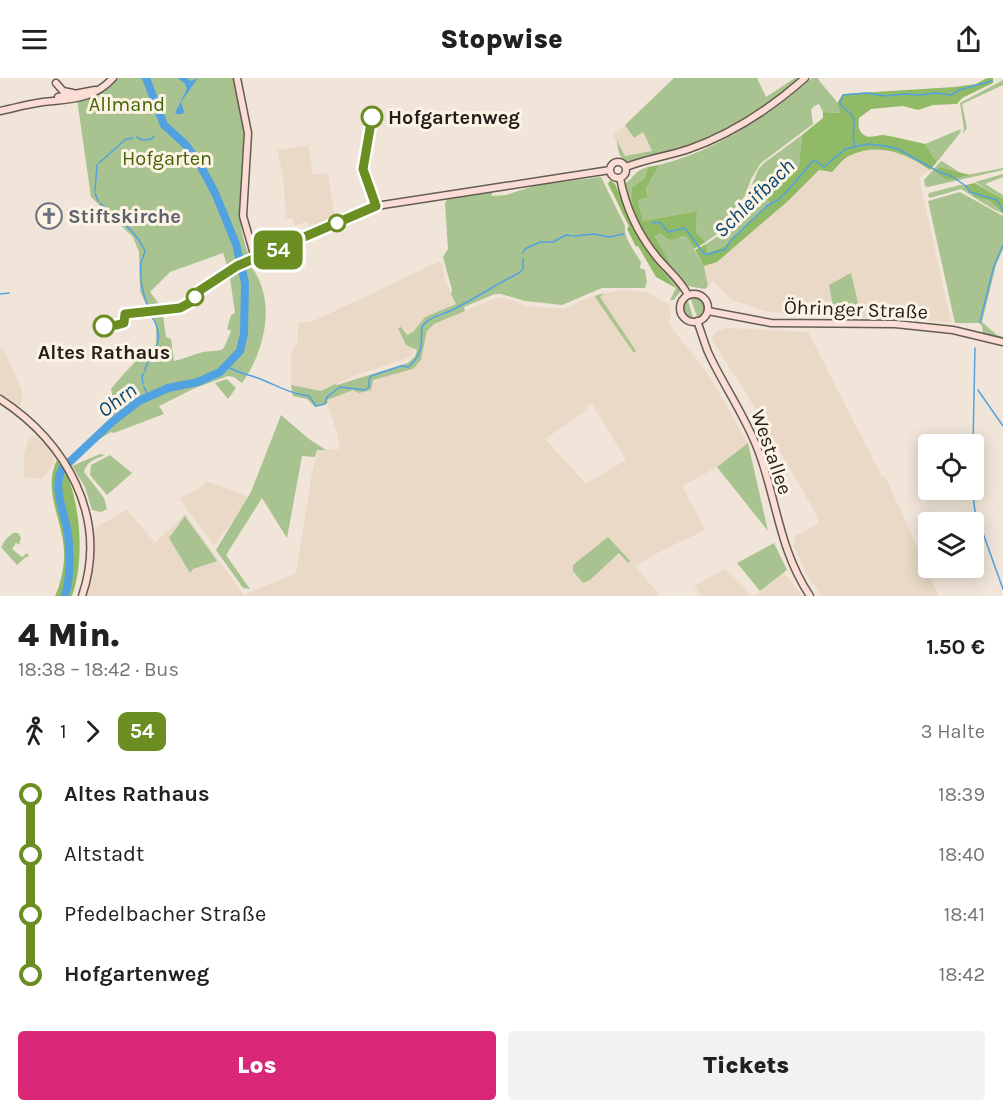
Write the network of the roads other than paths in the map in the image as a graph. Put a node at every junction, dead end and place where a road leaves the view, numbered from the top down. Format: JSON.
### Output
{"nodes":[{"id":1,"x":113,"y":78,"type":"edge"},
{"id":2,"x":237,"y":78,"type":"edge"},
{"id":3,"x":805,"y":78,"type":"edge"},
{"id":4,"x":56,"y":83,"type":"dead end"},
{"id":5,"x":104,"y":87,"type":"junction"},
{"id":6,"x":82,"y":93,"type":"junction"},
{"id":7,"x":40,"y":103,"type":"junction"},
{"id":8,"x":0,"y":111,"type":"edge"},
{"id":9,"x":626,"y":167,"type":"junction"},
{"id":10,"x":610,"y":170,"type":"junction"},
{"id":11,"x":620,"y":178,"type":"junction"},
{"id":12,"x":688,"y":295,"type":"junction"},
{"id":13,"x":708,"y":311,"type":"junction"},
{"id":14,"x":697,"y":321,"type":"junction"},
{"id":15,"x":1003,"y":342,"type":"edge"},
{"id":16,"x":0,"y":399,"type":"edge"},
{"id":17,"x":80,"y":596,"type":"edge"},
{"id":18,"x":810,"y":596,"type":"edge"}],
"edges":[{"from":1,"to":5,"type":"main road"},
{"from":2,"to":10,"type":"main road"},
{"from":3,"to":9,"type":"main road"},
{"from":4,"to":6,"type":"main road"},
{"from":5,"to":6,"type":"main road"},
{"from":5,"to":7,"type":"main road"},
{"from":6,"to":7,"type":"main road"},
{"from":7,"to":8,"type":"main road"},
{"from":9,"to":10,"type":"main road"},
{"from":9,"to":11,"type":"main road"},
{"from":10,"to":11,"type":"main road"},
{"from":11,"to":12,"type":"main road"},
{"from":12,"to":13,"type":"main road"},
{"from":12,"to":14,"type":"main road"},
{"from":13,"to":14,"type":"main road"},
{"from":13,"to":15,"type":"main road","name":"Öhringer Straße"},
{"from":14,"to":18,"type":"main road","name":"Westallee"},
{"from":16,"to":17,"type":"main road"}]}
